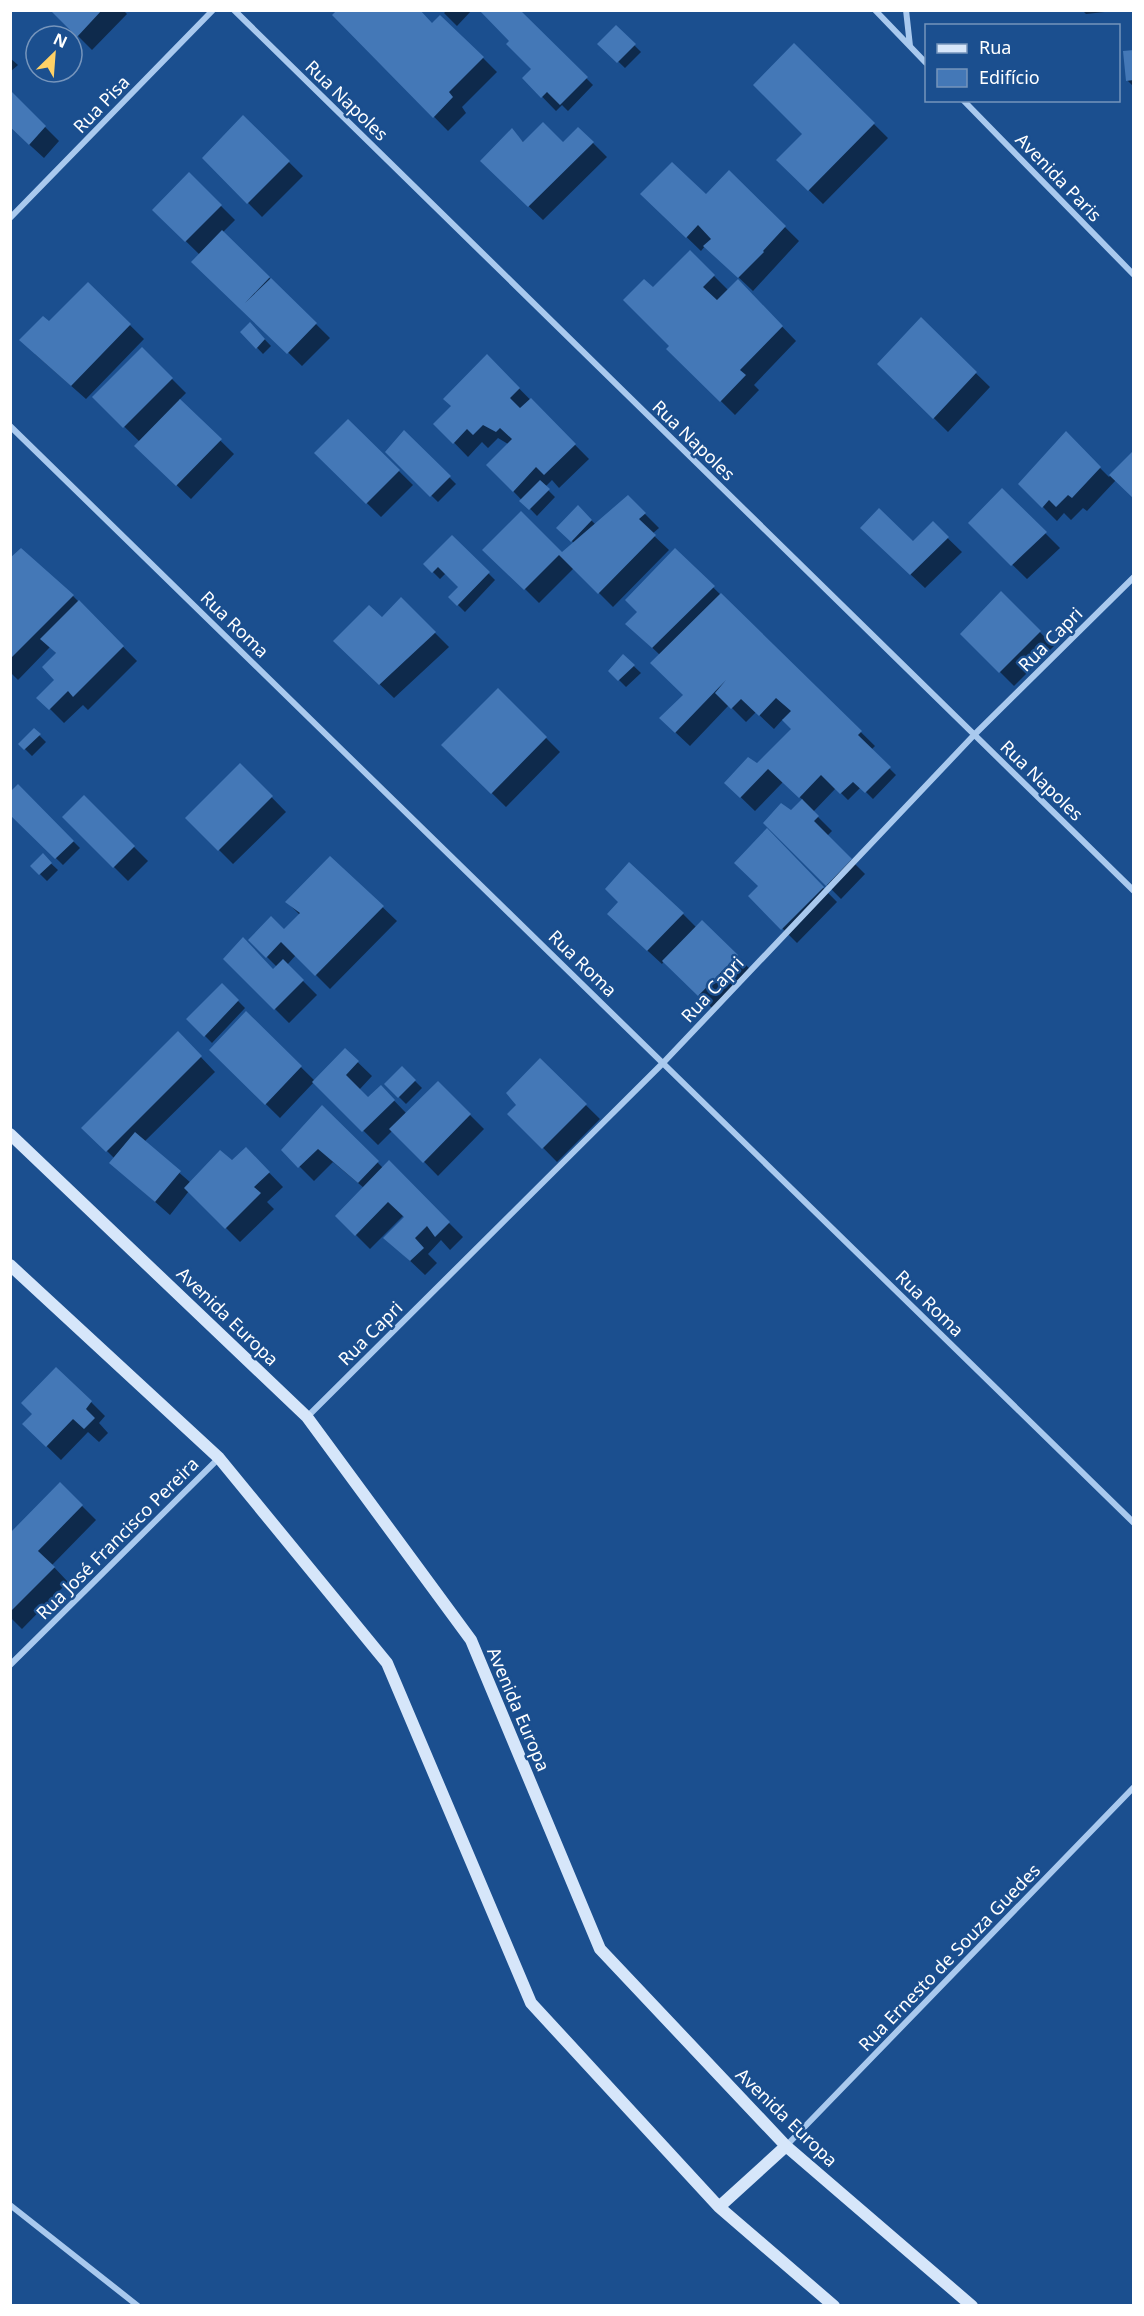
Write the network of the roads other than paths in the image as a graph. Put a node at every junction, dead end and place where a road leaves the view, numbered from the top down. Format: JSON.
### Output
{"nodes":[{"id":1,"x":213,"y":10,"type":"edge"},
{"id":2,"x":234,"y":10,"type":"edge"},
{"id":3,"x":874,"y":10,"type":"edge"},
{"id":4,"x":906,"y":10,"type":"edge"},
{"id":5,"x":910,"y":46,"type":"junction"},
{"id":6,"x":925,"y":61,"type":"edge"},
{"id":7,"x":965,"y":102,"type":"edge"},
{"id":8,"x":10,"y":218,"type":"edge"},
{"id":9,"x":1134,"y":275,"type":"edge"},
{"id":10,"x":10,"y":426,"type":"edge"},
{"id":11,"x":1134,"y":577,"type":"edge"},
{"id":12,"x":974,"y":735,"type":"junction"},
{"id":13,"x":1134,"y":891,"type":"edge"},
{"id":14,"x":663,"y":1063,"type":"junction"},
{"id":15,"x":10,"y":1134,"type":"edge"},
{"id":16,"x":10,"y":1265,"type":"edge"},
{"id":17,"x":307,"y":1417,"type":"junction"},
{"id":18,"x":219,"y":1458,"type":"junction"},
{"id":19,"x":1134,"y":1523,"type":"edge"},
{"id":20,"x":10,"y":1665,"type":"edge"},
{"id":21,"x":1134,"y":1788,"type":"edge"},
{"id":22,"x":786,"y":2146,"type":"junction"},
{"id":23,"x":10,"y":2205,"type":"edge"},
{"id":24,"x":719,"y":2207,"type":"junction"},
{"id":25,"x":138,"y":2306,"type":"edge"},
{"id":26,"x":834,"y":2306,"type":"edge"},
{"id":27,"x":972,"y":2306,"type":"edge"}],
"edges":[{"from":1,"to":8,"type":"street","name":"Rua Pisa"},
{"from":2,"to":12,"type":"street","name":"Rua Napoles"},
{"from":3,"to":5,"type":"street"},
{"from":4,"to":5,"type":"street"},
{"from":5,"to":6,"type":"street"},
{"from":7,"to":9,"type":"street","name":"Avenida Paris"},
{"from":10,"to":14,"type":"street","name":"Rua Roma"},
{"from":11,"to":12,"type":"street","name":"Rua Capri"},
{"from":12,"to":13,"type":"street","name":"Rua Napoles"},
{"from":12,"to":14,"type":"street","name":"Rua Capri"},
{"from":14,"to":17,"type":"street","name":"Rua Capri"},
{"from":14,"to":19,"type":"street","name":"Rua Roma"},
{"from":15,"to":17,"type":"main road","name":"Avenida Europa"},
{"from":16,"to":18,"type":"main road"},
{"from":17,"to":22,"type":"main road","name":"Avenida Europa"},
{"from":18,"to":20,"type":"street","name":"Rua José Francisco Pereira"},
{"from":18,"to":24,"type":"main road"},
{"from":21,"to":22,"type":"street","name":"Rua Ernesto de Souza Guedes"},
{"from":22,"to":24,"type":"main road"},
{"from":22,"to":27,"type":"main road","name":"Avenida Europa"},
{"from":23,"to":25,"type":"street"},
{"from":24,"to":26,"type":"main road"}]}
